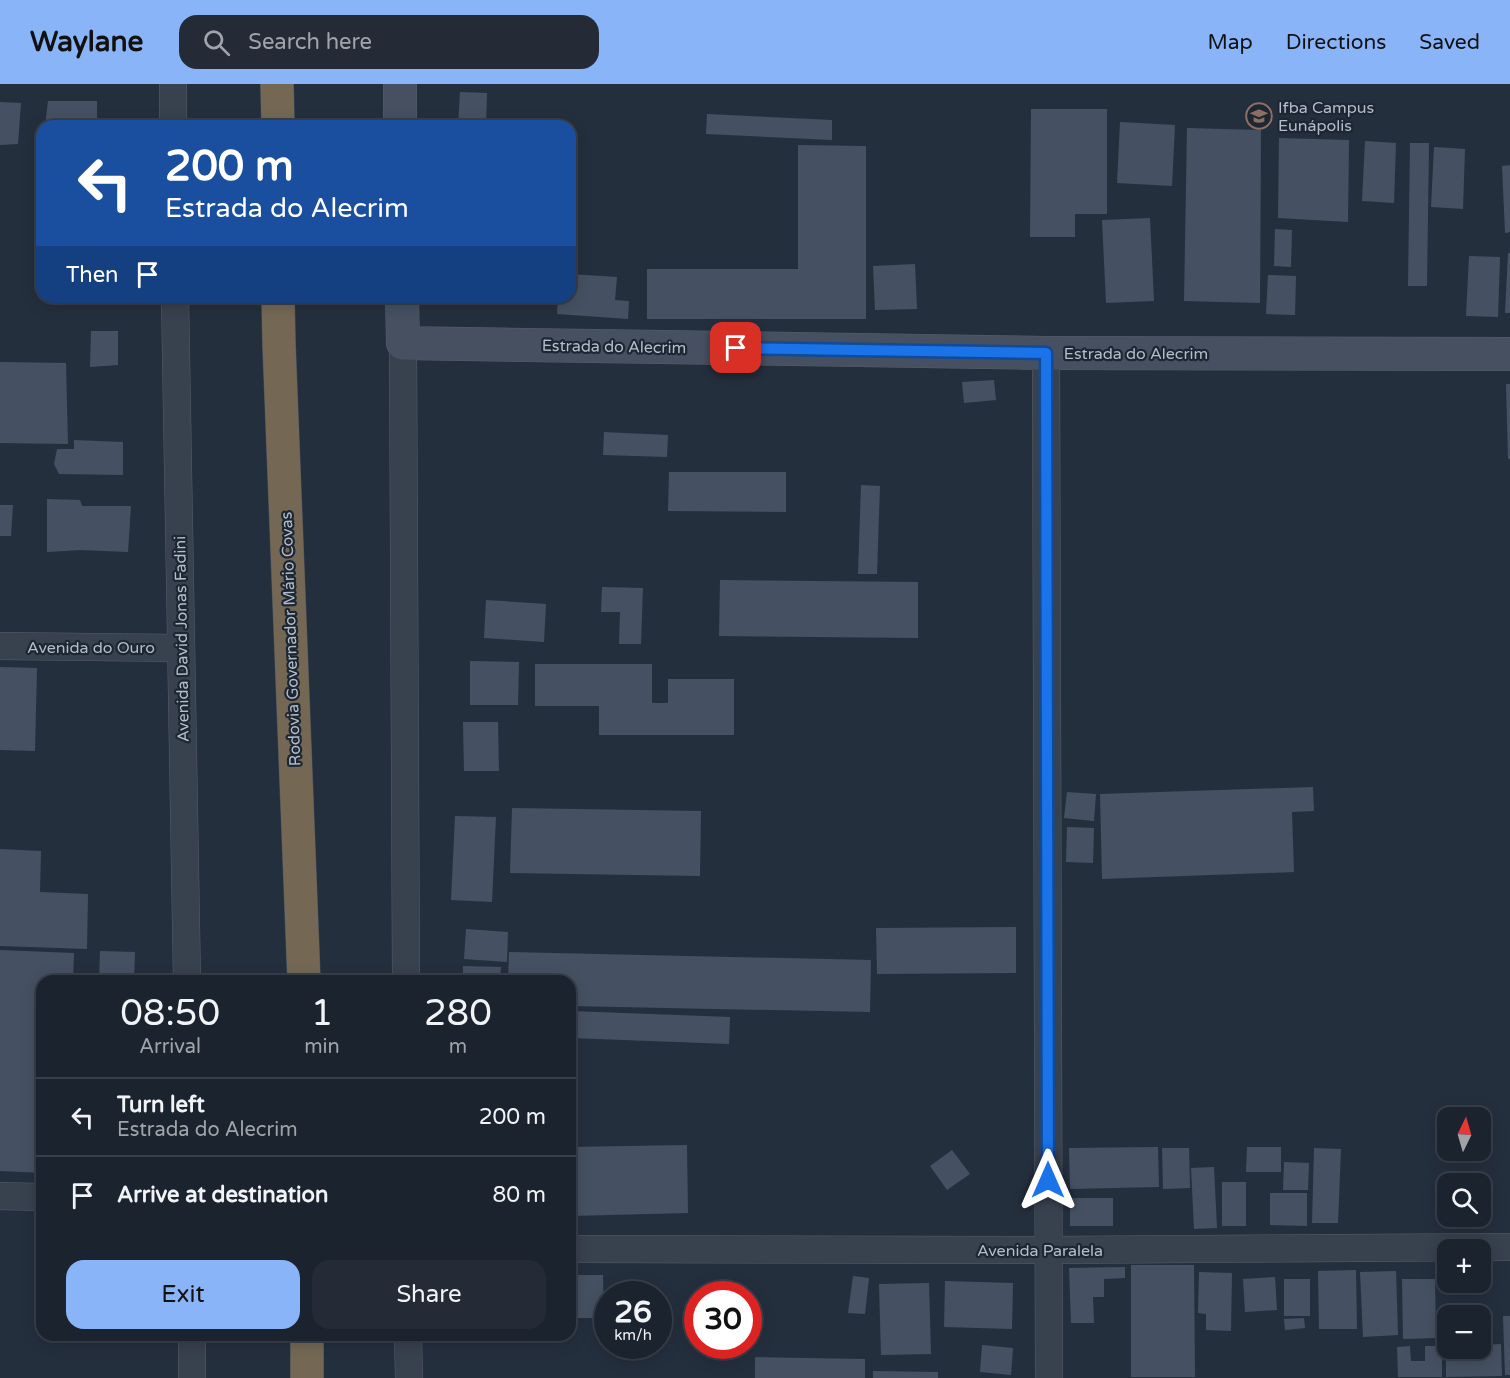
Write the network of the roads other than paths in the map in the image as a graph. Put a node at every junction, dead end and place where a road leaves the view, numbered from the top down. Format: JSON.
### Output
{"nodes":[{"id":1,"x":173,"y":84,"type":"edge"},
{"id":2,"x":277,"y":84,"type":"edge"},
{"id":3,"x":400,"y":84,"type":"edge"},
{"id":4,"x":173,"y":120,"type":"edge"},
{"id":5,"x":278,"y":120,"type":"edge"},
{"id":6,"x":400,"y":120,"type":"edge"},
{"id":7,"x":175,"y":303,"type":"edge"},
{"id":8,"x":278,"y":303,"type":"edge"},
{"id":9,"x":402,"y":303,"type":"edge"},
{"id":10,"x":403,"y":343,"type":"junction"},
{"id":11,"x":1046,"y":353,"type":"junction"},
{"id":12,"x":1510,"y":354,"type":"edge"},
{"id":13,"x":0,"y":646,"type":"edge"},
{"id":14,"x":181,"y":648,"type":"junction"},
{"id":15,"x":187,"y":975,"type":"edge"},
{"id":16,"x":303,"y":975,"type":"edge"},
{"id":17,"x":406,"y":975,"type":"edge"},
{"id":18,"x":0,"y":1196,"type":"edge"},
{"id":19,"x":36,"y":1197,"type":"edge"},
{"id":20,"x":1510,"y":1247,"type":"edge"},
{"id":21,"x":576,"y":1249,"type":"edge"},
{"id":22,"x":1049,"y":1250,"type":"junction"},
{"id":23,"x":192,"y":1341,"type":"edge"},
{"id":24,"x":307,"y":1341,"type":"edge"},
{"id":25,"x":408,"y":1341,"type":"edge"},
{"id":26,"x":192,"y":1378,"type":"edge"},
{"id":27,"x":307,"y":1378,"type":"edge"},
{"id":28,"x":409,"y":1378,"type":"edge"},
{"id":29,"x":1049,"y":1378,"type":"edge"}],
"edges":[{"from":1,"to":4,"type":"street"},
{"from":2,"to":5,"type":"highway"},
{"from":3,"to":6,"type":"street"},
{"from":7,"to":14,"type":"street","name":"Avenida David Jonas Fadini"},
{"from":8,"to":16,"type":"highway","name":"Rodovia Governador Mário Covas"},
{"from":9,"to":10,"type":"street"},
{"from":10,"to":11,"type":"street","name":"Estrada do Alecrim"},
{"from":10,"to":17,"type":"street"},
{"from":11,"to":12,"type":"street","name":"Estrada do Alecrim"},
{"from":11,"to":22,"type":"street"},
{"from":13,"to":14,"type":"street","name":"Avenida do Ouro"},
{"from":14,"to":15,"type":"street","name":"Avenida David Jonas Fadini"},
{"from":18,"to":19,"type":"street"},
{"from":20,"to":22,"type":"street","name":"Avenida Paralela"},
{"from":21,"to":22,"type":"street","name":"Avenida Paralela"},
{"from":22,"to":29,"type":"street"},
{"from":23,"to":26,"type":"street"},
{"from":24,"to":27,"type":"highway"},
{"from":25,"to":28,"type":"street"}]}
